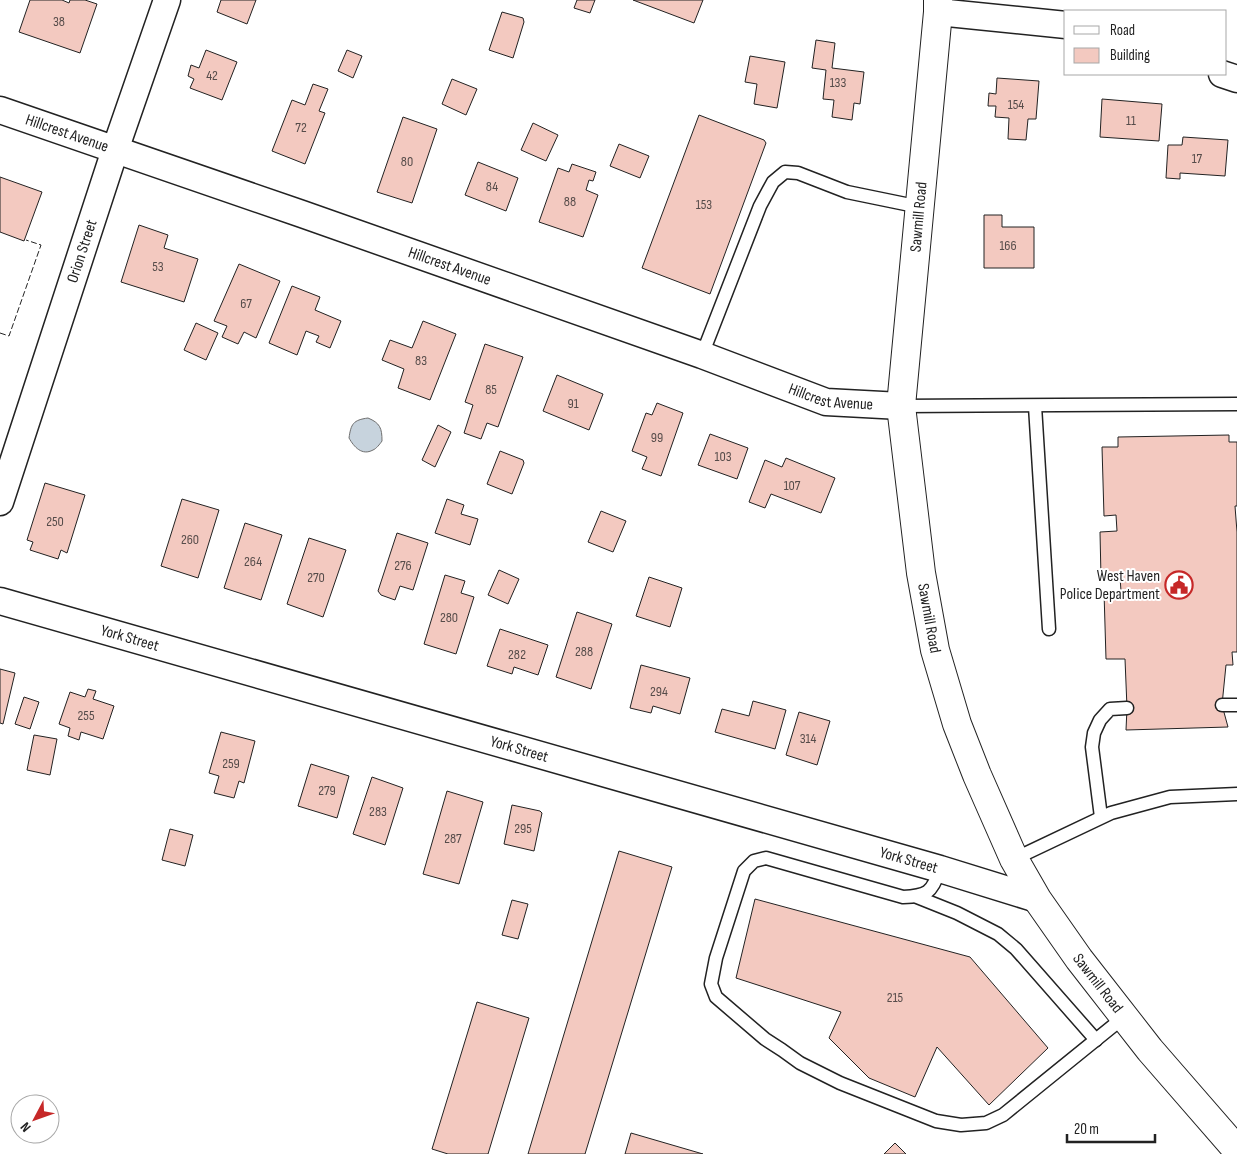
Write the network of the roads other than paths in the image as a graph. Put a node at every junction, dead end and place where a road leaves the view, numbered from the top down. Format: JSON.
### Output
{"nodes":[{"id":1,"x":167,"y":0,"type":"edge"},
{"id":2,"x":938,"y":6,"type":"edge"},
{"id":3,"x":1064,"y":25,"type":"edge"},
{"id":4,"x":1225,"y":75,"type":"edge"},
{"id":5,"x":1237,"y":79,"type":"edge"},
{"id":6,"x":0,"y":110,"type":"edge"},
{"id":7,"x":115,"y":150,"type":"junction"},
{"id":8,"x":920,"y":207,"type":"junction"},
{"id":9,"x":702,"y":355,"type":"junction"},
{"id":10,"x":1237,"y":404,"type":"edge"},
{"id":11,"x":901,"y":406,"type":"junction"},
{"id":12,"x":1035,"y":406,"type":"junction"},
{"id":13,"x":0,"y":502,"type":"edge"},
{"id":14,"x":0,"y":601,"type":"edge"},
{"id":15,"x":1049,"y":628,"type":"dead end"},
{"id":16,"x":1237,"y":704,"type":"edge"},
{"id":17,"x":1222,"y":705,"type":"dead end"},
{"id":18,"x":1127,"y":708,"type":"dead end"},
{"id":19,"x":1237,"y":794,"type":"edge"},
{"id":20,"x":1101,"y":817,"type":"junction"},
{"id":21,"x":1014,"y":859,"type":"junction"},
{"id":22,"x":940,"y":870,"type":"junction"},
{"id":23,"x":917,"y":896,"type":"junction"},
{"id":24,"x":1037,"y":899,"type":"junction"},
{"id":25,"x":1124,"y":1017,"type":"junction"},
{"id":26,"x":1096,"y":1040,"type":"junction"},
{"id":27,"x":1237,"y":1150,"type":"edge"}],
"edges":[{"from":1,"to":7,"type":"street","name":"Orion Street"},
{"from":2,"to":3,"type":"street"},
{"from":2,"to":8,"type":"main road","name":"Sawmill Road"},
{"from":4,"to":5,"type":"street"},
{"from":6,"to":7,"type":"street","name":"Hillcrest Avenue"},
{"from":7,"to":9,"type":"street","name":"Hillcrest Avenue"},
{"from":7,"to":13,"type":"street","name":"Orion Street"},
{"from":8,"to":9,"type":"lane"},
{"from":8,"to":11,"type":"main road","name":"Sawmill Road"},
{"from":9,"to":11,"type":"street","name":"Hillcrest Avenue"},
{"from":10,"to":12,"type":"lane"},
{"from":11,"to":12,"type":"lane"},
{"from":11,"to":21,"type":"main road","name":"Sawmill Road"},
{"from":12,"to":15,"type":"lane"},
{"from":14,"to":22,"type":"street","name":"York Street"},
{"from":16,"to":17,"type":"lane"},
{"from":18,"to":20,"type":"lane"},
{"from":19,"to":20,"type":"lane"},
{"from":20,"to":21,"type":"lane"},
{"from":21,"to":24,"type":"main road","name":"Sawmill Road"},
{"from":22,"to":23,"type":"lane"},
{"from":22,"to":24,"type":"street","name":"York Street"},
{"from":23,"to":26,"type":"lane"},
{"from":23,"to":26,"type":"lane"},
{"from":24,"to":25,"type":"main road","name":"Sawmill Road"},
{"from":25,"to":26,"type":"lane"},
{"from":25,"to":27,"type":"main road","name":"Sawmill Road"}]}
